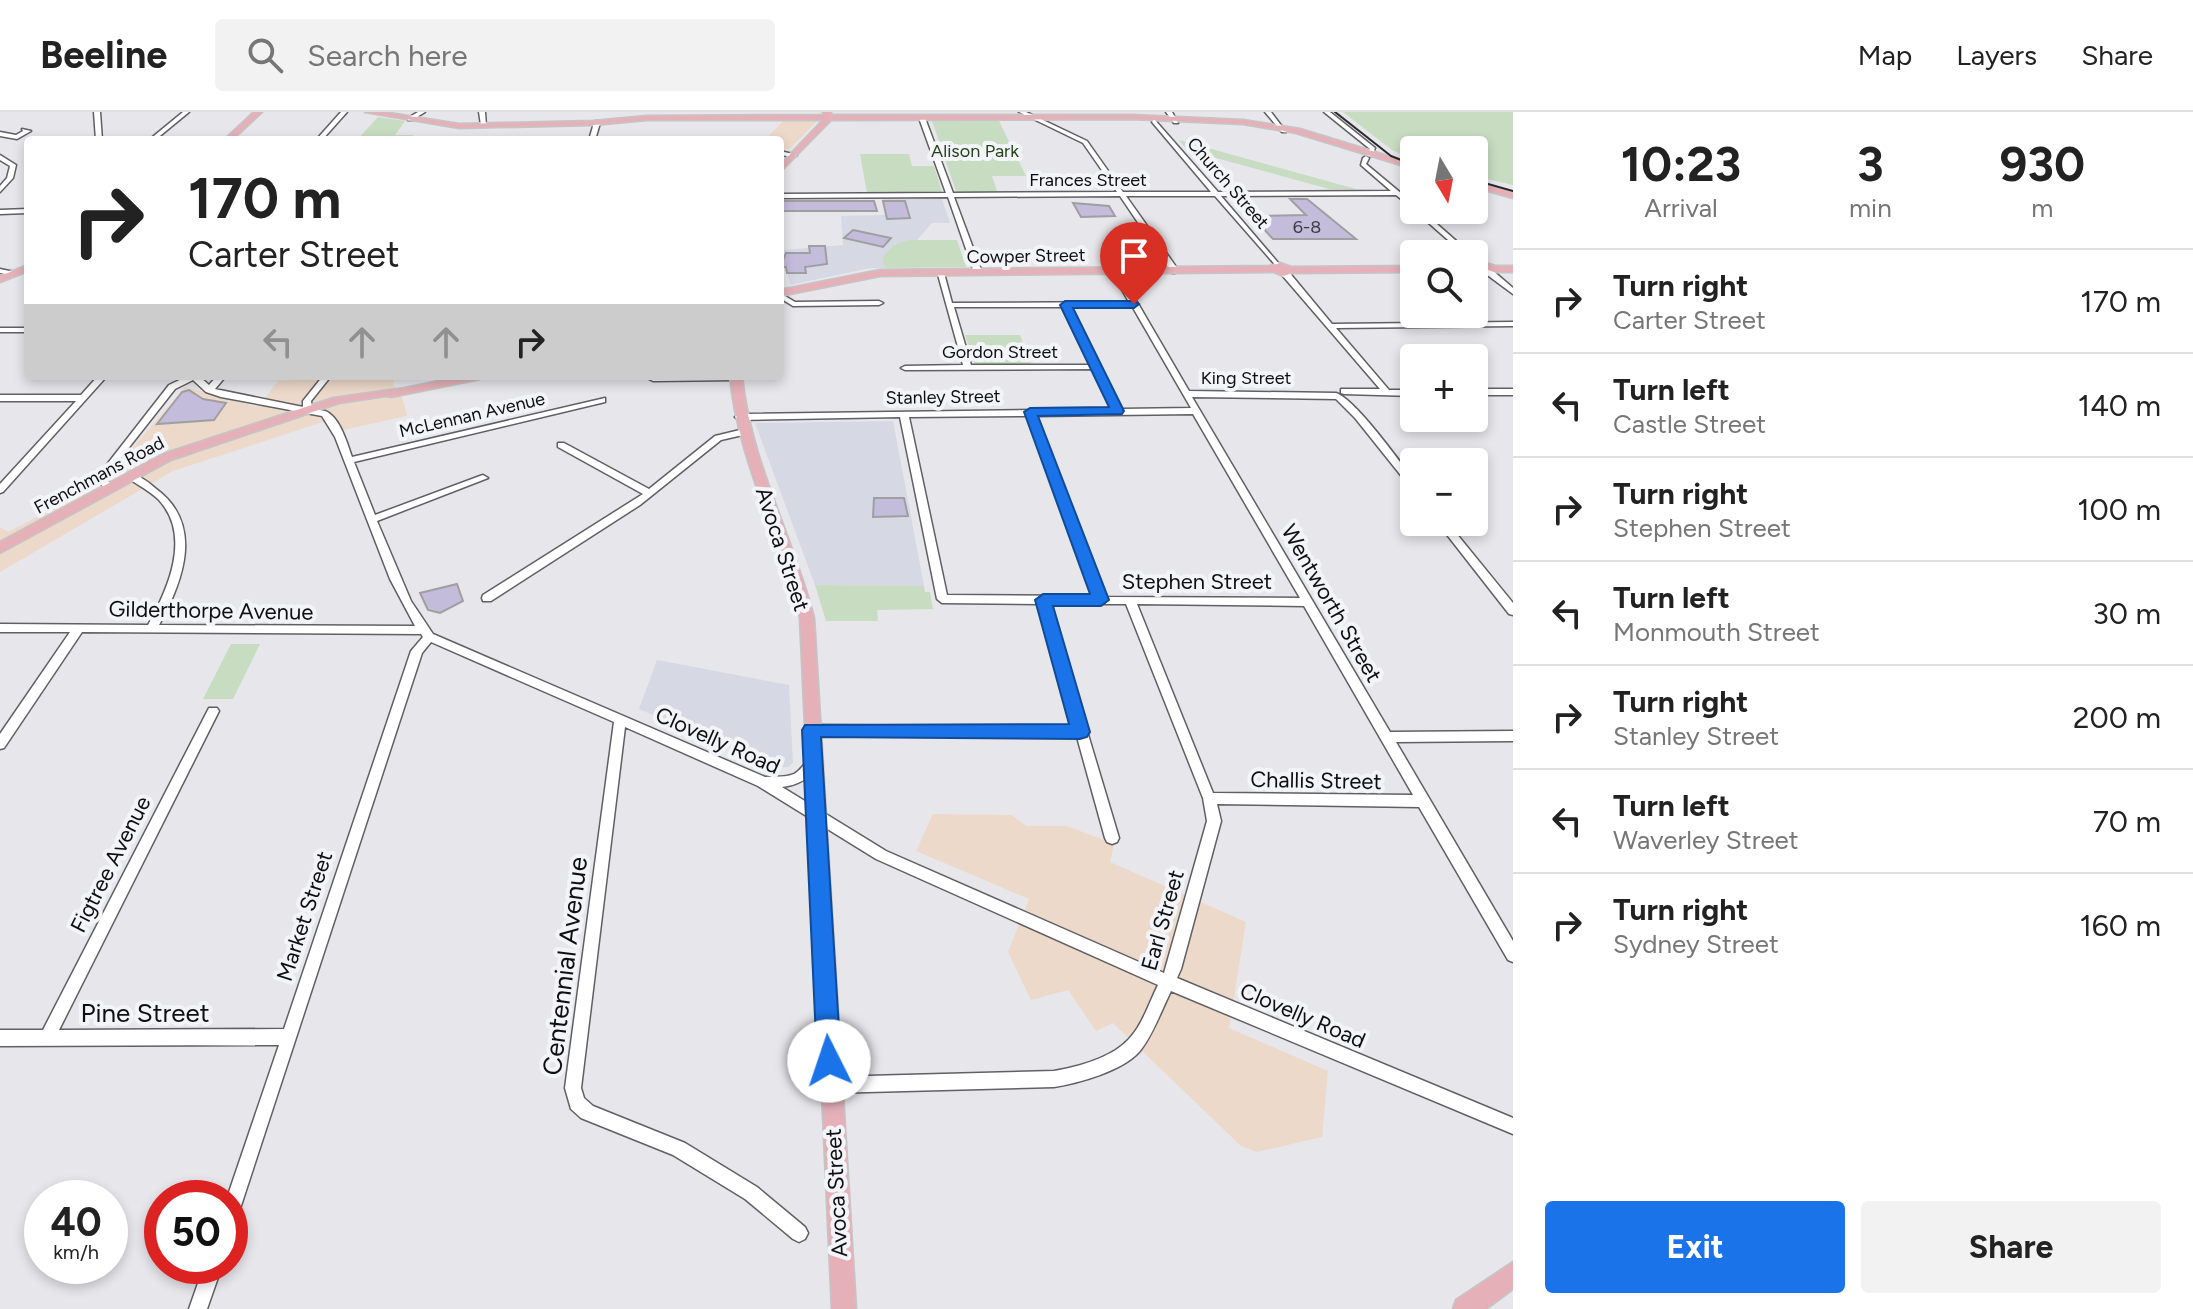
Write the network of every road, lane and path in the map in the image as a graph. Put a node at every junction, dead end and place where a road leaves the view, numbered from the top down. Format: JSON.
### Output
{"nodes":[{"id":1,"x":97,"y":112,"type":"edge"},
{"id":2,"x":186,"y":112,"type":"edge"},
{"id":3,"x":258,"y":112,"type":"edge"},
{"id":4,"x":344,"y":112,"type":"edge"},
{"id":5,"x":369,"y":112,"type":"edge"},
{"id":6,"x":422,"y":112,"type":"edge"},
{"id":7,"x":482,"y":112,"type":"edge"},
{"id":8,"x":1022,"y":112,"type":"edge"},
{"id":9,"x":1268,"y":112,"type":"edge"},
{"id":10,"x":1327,"y":112,"type":"edge"},
{"id":11,"x":681,"y":115,"type":"edge"},
{"id":12,"x":744,"y":115,"type":"edge"},
{"id":13,"x":827,"y":115,"type":"edge"},
{"id":14,"x":1069,"y":115,"type":"edge"},
{"id":15,"x":622,"y":116,"type":"edge"},
{"id":16,"x":1034,"y":117,"type":"junction"},
{"id":17,"x":1173,"y":117,"type":"edge"},
{"id":18,"x":922,"y":118,"type":"junction"},
{"id":19,"x":1120,"y":118,"type":"junction"},
{"id":20,"x":410,"y":119,"type":"junction"},
{"id":21,"x":1154,"y":121,"type":"junction"},
{"id":22,"x":597,"y":123,"type":"junction"},
{"id":23,"x":484,"y":125,"type":"junction"},
{"id":24,"x":1283,"y":129,"type":"junction"},
{"id":25,"x":24,"y":130,"type":"dead end"},
{"id":26,"x":0,"y":134,"type":"edge"},
{"id":27,"x":99,"y":136,"type":"edge"},
{"id":28,"x":157,"y":136,"type":"edge"},
{"id":29,"x":232,"y":136,"type":"edge"},
{"id":30,"x":323,"y":136,"type":"edge"},
{"id":31,"x":593,"y":136,"type":"edge"},
{"id":32,"x":784,"y":154,"type":"edge"},
{"id":33,"x":794,"y":155,"type":"junction"},
{"id":34,"x":1368,"y":156,"type":"junction"},
{"id":35,"x":0,"y":157,"type":"edge"},
{"id":36,"x":1400,"y":164,"type":"edge"},
{"id":37,"x":784,"y":166,"type":"edge"},
{"id":38,"x":1488,"y":188,"type":"edge"},
{"id":39,"x":0,"y":190,"type":"edge"},
{"id":40,"x":1397,"y":193,"type":"junction"},
{"id":41,"x":1215,"y":194,"type":"junction"},
{"id":42,"x":950,"y":195,"type":"junction"},
{"id":43,"x":1122,"y":195,"type":"junction"},
{"id":44,"x":1400,"y":195,"type":"edge"},
{"id":45,"x":1513,"y":195,"type":"edge"},
{"id":46,"x":784,"y":196,"type":"edge"},
{"id":47,"x":24,"y":211,"type":"edge"},
{"id":48,"x":0,"y":212,"type":"edge"},
{"id":49,"x":1434,"y":224,"type":"edge"},
{"id":50,"x":1452,"y":240,"type":"edge"},
{"id":51,"x":1400,"y":269,"type":"edge"},
{"id":52,"x":1488,"y":269,"type":"edge"},
{"id":53,"x":1513,"y":269,"type":"edge"},
{"id":54,"x":24,"y":270,"type":"edge"},
{"id":55,"x":1282,"y":270,"type":"junction"},
{"id":56,"x":1491,"y":270,"type":"junction"},
{"id":57,"x":0,"y":271,"type":"edge"},
{"id":58,"x":1115,"y":271,"type":"junction"},
{"id":59,"x":1175,"y":271,"type":"junction"},
{"id":60,"x":978,"y":272,"type":"junction"},
{"id":61,"x":15,"y":273,"type":"junction"},
{"id":62,"x":940,"y":273,"type":"junction"},
{"id":63,"x":0,"y":279,"type":"edge"},
{"id":64,"x":1513,"y":292,"type":"edge"},
{"id":65,"x":784,"y":293,"type":"edge"},
{"id":66,"x":784,"y":297,"type":"edge"},
{"id":67,"x":879,"y":303,"type":"dead end"},
{"id":68,"x":1134,"y":304,"type":"junction"},
{"id":69,"x":950,"y":305,"type":"junction"},
{"id":70,"x":1065,"y":305,"type":"junction"},
{"id":71,"x":1513,"y":324,"type":"edge"},
{"id":72,"x":1330,"y":326,"type":"junction"},
{"id":73,"x":0,"y":330,"type":"edge"},
{"id":74,"x":24,"y":330,"type":"edge"},
{"id":75,"x":1096,"y":367,"type":"junction"},
{"id":76,"x":905,"y":368,"type":"dead end"},
{"id":77,"x":968,"y":368,"type":"junction"},
{"id":78,"x":100,"y":380,"type":"edge"},
{"id":79,"x":185,"y":380,"type":"edge"},
{"id":80,"x":198,"y":380,"type":"edge"},
{"id":81,"x":218,"y":380,"type":"edge"},
{"id":82,"x":324,"y":380,"type":"edge"},
{"id":83,"x":457,"y":380,"type":"edge"},
{"id":84,"x":736,"y":380,"type":"edge"},
{"id":85,"x":209,"y":390,"type":"junction"},
{"id":86,"x":1488,"y":392,"type":"edge"},
{"id":87,"x":1513,"y":392,"type":"edge"},
{"id":88,"x":1382,"y":393,"type":"junction"},
{"id":89,"x":1400,"y":393,"type":"edge"},
{"id":90,"x":1187,"y":394,"type":"junction"},
{"id":91,"x":1342,"y":395,"type":"junction"},
{"id":92,"x":0,"y":398,"type":"edge"},
{"id":93,"x":84,"y":398,"type":"junction"},
{"id":94,"x":602,"y":400,"type":"dead end"},
{"id":95,"x":308,"y":406,"type":"junction"},
{"id":96,"x":1118,"y":411,"type":"junction"},
{"id":97,"x":1196,"y":411,"type":"junction"},
{"id":98,"x":1030,"y":412,"type":"junction"},
{"id":99,"x":904,"y":414,"type":"junction"},
{"id":100,"x":742,"y":424,"type":"junction"},
{"id":101,"x":561,"y":445,"type":"dead end"},
{"id":102,"x":349,"y":460,"type":"junction"},
{"id":103,"x":1400,"y":468,"type":"edge"},
{"id":104,"x":131,"y":476,"type":"junction"},
{"id":105,"x":483,"y":478,"type":"dead end"},
{"id":106,"x":110,"y":488,"type":"junction"},
{"id":107,"x":0,"y":490,"type":"edge"},
{"id":108,"x":649,"y":493,"type":"junction"},
{"id":109,"x":373,"y":519,"type":"junction"},
{"id":110,"x":1453,"y":536,"type":"edge"},
{"id":111,"x":0,"y":548,"type":"edge"},
{"id":112,"x":487,"y":598,"type":"dead end"},
{"id":113,"x":1043,"y":600,"type":"junction"},
{"id":114,"x":1101,"y":600,"type":"junction"},
{"id":115,"x":1130,"y":600,"type":"junction"},
{"id":116,"x":1308,"y":602,"type":"junction"},
{"id":117,"x":1513,"y":611,"type":"edge"},
{"id":118,"x":0,"y":628,"type":"edge"},
{"id":119,"x":78,"y":629,"type":"junction"},
{"id":120,"x":151,"y":629,"type":"junction"},
{"id":121,"x":426,"y":633,"type":"junction"},
{"id":122,"x":213,"y":711,"type":"dead end"},
{"id":123,"x":620,"y":720,"type":"junction"},
{"id":124,"x":811,"y":730,"type":"junction"},
{"id":125,"x":1080,"y":732,"type":"junction"},
{"id":126,"x":1513,"y":736,"type":"edge"},
{"id":127,"x":1386,"y":737,"type":"junction"},
{"id":128,"x":0,"y":744,"type":"edge"},
{"id":129,"x":812,"y":764,"type":"junction"},
{"id":130,"x":763,"y":782,"type":"junction"},
{"id":131,"x":1209,"y":798,"type":"junction"},
{"id":132,"x":1423,"y":801,"type":"junction"},
{"id":133,"x":815,"y":814,"type":"junction"},
{"id":134,"x":1112,"y":838,"type":"dead end"},
{"id":135,"x":1513,"y":955,"type":"edge"},
{"id":136,"x":1168,"y":982,"type":"junction"},
{"id":137,"x":290,"y":1037,"type":"junction"},
{"id":138,"x":0,"y":1038,"type":"edge"},
{"id":139,"x":47,"y":1038,"type":"junction"},
{"id":140,"x":830,"y":1085,"type":"junction"},
{"id":141,"x":1513,"y":1126,"type":"edge"},
{"id":142,"x":242,"y":1180,"type":"edge"},
{"id":143,"x":799,"y":1233,"type":"dead end"},
{"id":144,"x":1513,"y":1274,"type":"edge"},
{"id":145,"x":207,"y":1284,"type":"edge"},
{"id":146,"x":844,"y":1305,"type":"edge"},
{"id":147,"x":198,"y":1309,"type":"edge"},
{"id":148,"x":1465,"y":1309,"type":"edge"}],
"edges":[{"from":1,"to":27,"type":"street"},
{"from":2,"to":28,"type":"street"},
{"from":3,"to":29,"type":"main road"},
{"from":4,"to":30,"type":"street"},
{"from":5,"to":20,"type":"main road"},
{"from":6,"to":20,"type":"street"},
{"from":7,"to":23,"type":"street"},
{"from":8,"to":16,"type":"street"},
{"from":9,"to":24,"type":"street"},
{"from":10,"to":34,"type":"street"},
{"from":11,"to":12,"type":"main road"},
{"from":11,"to":15,"type":"main road"},
{"from":12,"to":13,"type":"main road"},
{"from":13,"to":18,"type":"main road"},
{"from":13,"to":33,"type":"main road"},
{"from":14,"to":16,"type":"main road"},
{"from":14,"to":19,"type":"main road"},
{"from":15,"to":22,"type":"main road"},
{"from":16,"to":18,"type":"main road"},
{"from":16,"to":43,"type":"street"},
{"from":17,"to":19,"type":"main road"},
{"from":17,"to":21,"type":"main road"},
{"from":17,"to":24,"type":"main road"},
{"from":18,"to":42,"type":"street"},
{"from":19,"to":21,"type":"main road"},
{"from":20,"to":23,"type":"main road"},
{"from":21,"to":41,"type":"street","name":"Church Street"},
{"from":22,"to":23,"type":"main road"},
{"from":22,"to":31,"type":"street"},
{"from":24,"to":34,"type":"main road"},
{"from":25,"to":26,"type":"street"},
{"from":32,"to":33,"type":"street"},
{"from":33,"to":37,"type":"main road"},
{"from":34,"to":36,"type":"main road"},
{"from":34,"to":40,"type":"street"},
{"from":35,"to":39,"type":"street"},
{"from":38,"to":45,"type":"main road"},
{"from":40,"to":41,"type":"street","name":"Frances Street"},
{"from":40,"to":44,"type":"street"},
{"from":41,"to":43,"type":"street","name":"Frances Street"},
{"from":41,"to":55,"type":"street","name":"Church Street"},
{"from":42,"to":43,"type":"street","name":"Frances Street"},
{"from":42,"to":46,"type":"street","name":"Frances Street"},
{"from":42,"to":60,"type":"street"},
{"from":43,"to":59,"type":"street"},
{"from":47,"to":48,"type":"street"},
{"from":49,"to":50,"type":"street"},
{"from":51,"to":55,"type":"main road","name":"Cowper Street"},
{"from":52,"to":56,"type":"main road"},
{"from":53,"to":56,"type":"main road"},
{"from":54,"to":61,"type":"main road"},
{"from":55,"to":59,"type":"main road","name":"Cowper Street"},
{"from":55,"to":72,"type":"street","name":"Church Street"},
{"from":56,"to":64,"type":"street"},
{"from":57,"to":61,"type":"street"},
{"from":58,"to":59,"type":"main road","name":"Cowper Street"},
{"from":58,"to":60,"type":"main road","name":"Cowper Street"},
{"from":58,"to":68,"type":"street","name":"Wentworth Street"},
{"from":60,"to":62,"type":"main road","name":"Cowper Street"},
{"from":61,"to":63,"type":"main road"},
{"from":62,"to":65,"type":"main road","name":"Cowper Street"},
{"from":62,"to":69,"type":"street"},
{"from":66,"to":67,"type":"street"},
{"from":68,"to":70,"type":"street"},
{"from":68,"to":90,"type":"street","name":"Wentworth Street"},
{"from":69,"to":70,"type":"street"},
{"from":69,"to":77,"type":"street"},
{"from":70,"to":75,"type":"street"},
{"from":71,"to":72,"type":"street"},
{"from":72,"to":88,"type":"street","name":"Church Street"},
{"from":73,"to":74,"type":"street"},
{"from":75,"to":77,"type":"street","name":"Gordon Street"},
{"from":75,"to":96,"type":"street"},
{"from":76,"to":77,"type":"street","name":"Gordon Street"},
{"from":78,"to":93,"type":"street"},
{"from":79,"to":106,"type":"street"},
{"from":80,"to":85,"type":"street"},
{"from":81,"to":85,"type":"street"},
{"from":82,"to":95,"type":"street"},
{"from":83,"to":95,"type":"main road","name":"Frenchmans Road"},
{"from":84,"to":100,"type":"main road","name":"Avoca Street"},
{"from":85,"to":95,"type":"street"},
{"from":86,"to":87,"type":"street"},
{"from":88,"to":89,"type":"street","name":"King Street"},
{"from":88,"to":91,"type":"street","name":"King Street"},
{"from":90,"to":91,"type":"street","name":"King Street"},
{"from":90,"to":97,"type":"street","name":"Wentworth Street"},
{"from":91,"to":103,"type":"street"},
{"from":92,"to":93,"type":"street"},
{"from":93,"to":107,"type":"street"},
{"from":94,"to":102,"type":"street","name":"McLennan Avenue"},
{"from":95,"to":102,"type":"street"},
{"from":95,"to":104,"type":"main road","name":"Frenchmans Road"},
{"from":96,"to":97,"type":"street","name":"Stanley Street"},
{"from":96,"to":98,"type":"street","name":"Stanley Street"},
{"from":97,"to":116,"type":"street","name":"Wentworth Street"},
{"from":98,"to":99,"type":"street","name":"Stanley Street"},
{"from":98,"to":114,"type":"street"},
{"from":99,"to":100,"type":"street","name":"Stanley Street"},
{"from":99,"to":113,"type":"street","name":"Stephen Street"},
{"from":100,"to":108,"type":"street"},
{"from":100,"to":124,"type":"main road","name":"Avoca Street"},
{"from":101,"to":108,"type":"street"},
{"from":102,"to":109,"type":"street"},
{"from":104,"to":106,"type":"main road","name":"Frenchmans Road"},
{"from":104,"to":120,"type":"street"},
{"from":105,"to":109,"type":"street"},
{"from":106,"to":111,"type":"main road","name":"Frenchmans Road"},
{"from":108,"to":112,"type":"street"},
{"from":109,"to":121,"type":"street"},
{"from":110,"to":117,"type":"street"},
{"from":113,"to":114,"type":"street","name":"Stephen Street"},
{"from":113,"to":125,"type":"street"},
{"from":114,"to":115,"type":"street","name":"Stephen Street"},
{"from":115,"to":116,"type":"street","name":"Stephen Street"},
{"from":115,"to":131,"type":"street","name":"Earl Street"},
{"from":116,"to":127,"type":"street","name":"Wentworth Street"},
{"from":118,"to":119,"type":"street","name":"Gilderthorpe Avenue"},
{"from":119,"to":120,"type":"street","name":"Gilderthorpe Avenue"},
{"from":119,"to":128,"type":"street"},
{"from":120,"to":121,"type":"street","name":"Gilderthorpe Avenue"},
{"from":121,"to":123,"type":"street","name":"Clovelly Road"},
{"from":121,"to":137,"type":"street","name":"Market Street"},
{"from":122,"to":139,"type":"street","name":"Figtree Avenue"},
{"from":123,"to":130,"type":"street","name":"Clovelly Road"},
{"from":123,"to":143,"type":"street","name":"Centennial Avenue"},
{"from":124,"to":125,"type":"street"},
{"from":124,"to":129,"type":"main road","name":"Avoca Street"},
{"from":125,"to":134,"type":"street"},
{"from":126,"to":127,"type":"street"},
{"from":127,"to":132,"type":"street","name":"Wentworth Street"},
{"from":129,"to":130,"type":"street"},
{"from":129,"to":133,"type":"main road","name":"Avoca Street"},
{"from":130,"to":133,"type":"street","name":"Clovelly Road"},
{"from":131,"to":132,"type":"street","name":"Challis Street"},
{"from":131,"to":136,"type":"street","name":"Earl Street"},
{"from":132,"to":135,"type":"street","name":"Wentworth Street"},
{"from":133,"to":136,"type":"street","name":"Clovelly Road"},
{"from":133,"to":140,"type":"main road","name":"Avoca Street"},
{"from":136,"to":140,"type":"street","name":"Earl Street"},
{"from":136,"to":141,"type":"street","name":"Clovelly Road"},
{"from":137,"to":139,"type":"street","name":"Pine Street"},
{"from":137,"to":142,"type":"street","name":"Market Street"},
{"from":138,"to":139,"type":"street","name":"Pine Street"},
{"from":140,"to":146,"type":"main road","name":"Avoca Street"},
{"from":144,"to":148,"type":"main road"},
{"from":145,"to":147,"type":"street"}]}
